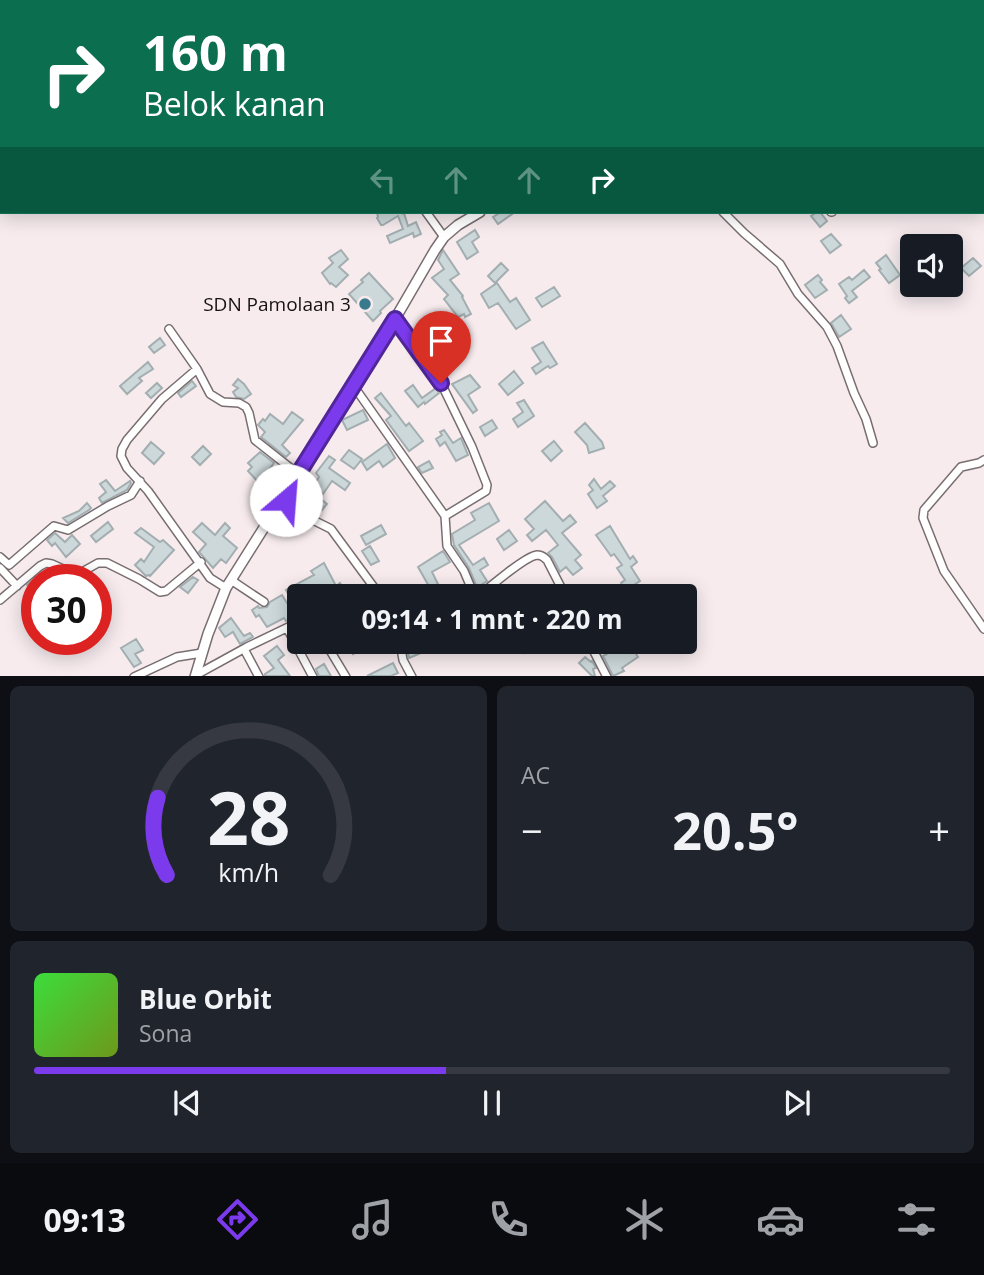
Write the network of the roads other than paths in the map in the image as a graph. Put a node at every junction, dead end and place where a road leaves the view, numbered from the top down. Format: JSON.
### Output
{"nodes":[{"id":1,"x":427,"y":214,"type":"edge"},
{"id":2,"x":477,"y":214,"type":"edge"},
{"id":3,"x":725,"y":214,"type":"edge"},
{"id":4,"x":444,"y":237,"type":"junction"},
{"id":5,"x":395,"y":319,"type":"junction"},
{"id":6,"x":169,"y":329,"type":"dead end"},
{"id":7,"x":197,"y":369,"type":"junction"},
{"id":8,"x":353,"y":385,"type":"junction"},
{"id":9,"x":873,"y":443,"type":"dead end"},
{"id":10,"x":984,"y":460,"type":"edge"},
{"id":11,"x":298,"y":474,"type":"junction"},
{"id":12,"x":140,"y":481,"type":"junction"},
{"id":13,"x":285,"y":495,"type":"junction"},
{"id":14,"x":444,"y":516,"type":"junction"},
{"id":15,"x":0,"y":557,"type":"edge"},
{"id":16,"x":201,"y":562,"type":"junction"},
{"id":17,"x":0,"y":568,"type":"edge"},
{"id":18,"x":229,"y":584,"type":"junction"},
{"id":19,"x":372,"y":584,"type":"edge"},
{"id":20,"x":469,"y":584,"type":"edge"},
{"id":21,"x":494,"y":584,"type":"edge"},
{"id":22,"x":560,"y":584,"type":"edge"},
{"id":23,"x":17,"y":586,"type":"junction"},
{"id":24,"x":0,"y":600,"type":"edge"},
{"id":25,"x":264,"y":602,"type":"dead end"},
{"id":26,"x":287,"y":628,"type":"edge"},
{"id":27,"x":984,"y":629,"type":"edge"},
{"id":28,"x":244,"y":649,"type":"junction"},
{"id":29,"x":202,"y":653,"type":"junction"},
{"id":30,"x":301,"y":654,"type":"edge"},
{"id":31,"x":332,"y":654,"type":"edge"},
{"id":32,"x":402,"y":654,"type":"edge"},
{"id":33,"x":595,"y":654,"type":"edge"},
{"id":34,"x":136,"y":676,"type":"edge"},
{"id":35,"x":195,"y":676,"type":"edge"},
{"id":36,"x":258,"y":676,"type":"edge"},
{"id":37,"x":312,"y":676,"type":"edge"},
{"id":38,"x":344,"y":676,"type":"edge"},
{"id":39,"x":411,"y":676,"type":"edge"},
{"id":40,"x":606,"y":676,"type":"edge"}],
"edges":[{"from":1,"to":4,"type":"street"},
{"from":2,"to":4,"type":"street"},
{"from":3,"to":9,"type":"street"},
{"from":4,"to":5,"type":"street"},
{"from":5,"to":8,"type":"street"},
{"from":5,"to":14,"type":"street"},
{"from":6,"to":7,"type":"street"},
{"from":7,"to":11,"type":"street"},
{"from":7,"to":12,"type":"street"},
{"from":8,"to":11,"type":"street"},
{"from":8,"to":14,"type":"street"},
{"from":10,"to":27,"type":"street"},
{"from":11,"to":13,"type":"street"},
{"from":12,"to":15,"type":"street"},
{"from":12,"to":16,"type":"street"},
{"from":13,"to":18,"type":"street"},
{"from":13,"to":19,"type":"street"},
{"from":14,"to":20,"type":"street"},
{"from":16,"to":18,"type":"street"},
{"from":16,"to":23,"type":"street"},
{"from":17,"to":23,"type":"street"},
{"from":18,"to":25,"type":"street"},
{"from":18,"to":29,"type":"street"},
{"from":21,"to":22,"type":"street"},
{"from":23,"to":24,"type":"street"},
{"from":26,"to":28,"type":"street"},
{"from":28,"to":35,"type":"street"},
{"from":28,"to":36,"type":"street"},
{"from":29,"to":34,"type":"street"},
{"from":29,"to":35,"type":"street"},
{"from":30,"to":37,"type":"street"},
{"from":31,"to":38,"type":"street"},
{"from":32,"to":39,"type":"street"},
{"from":33,"to":40,"type":"street"}]}
